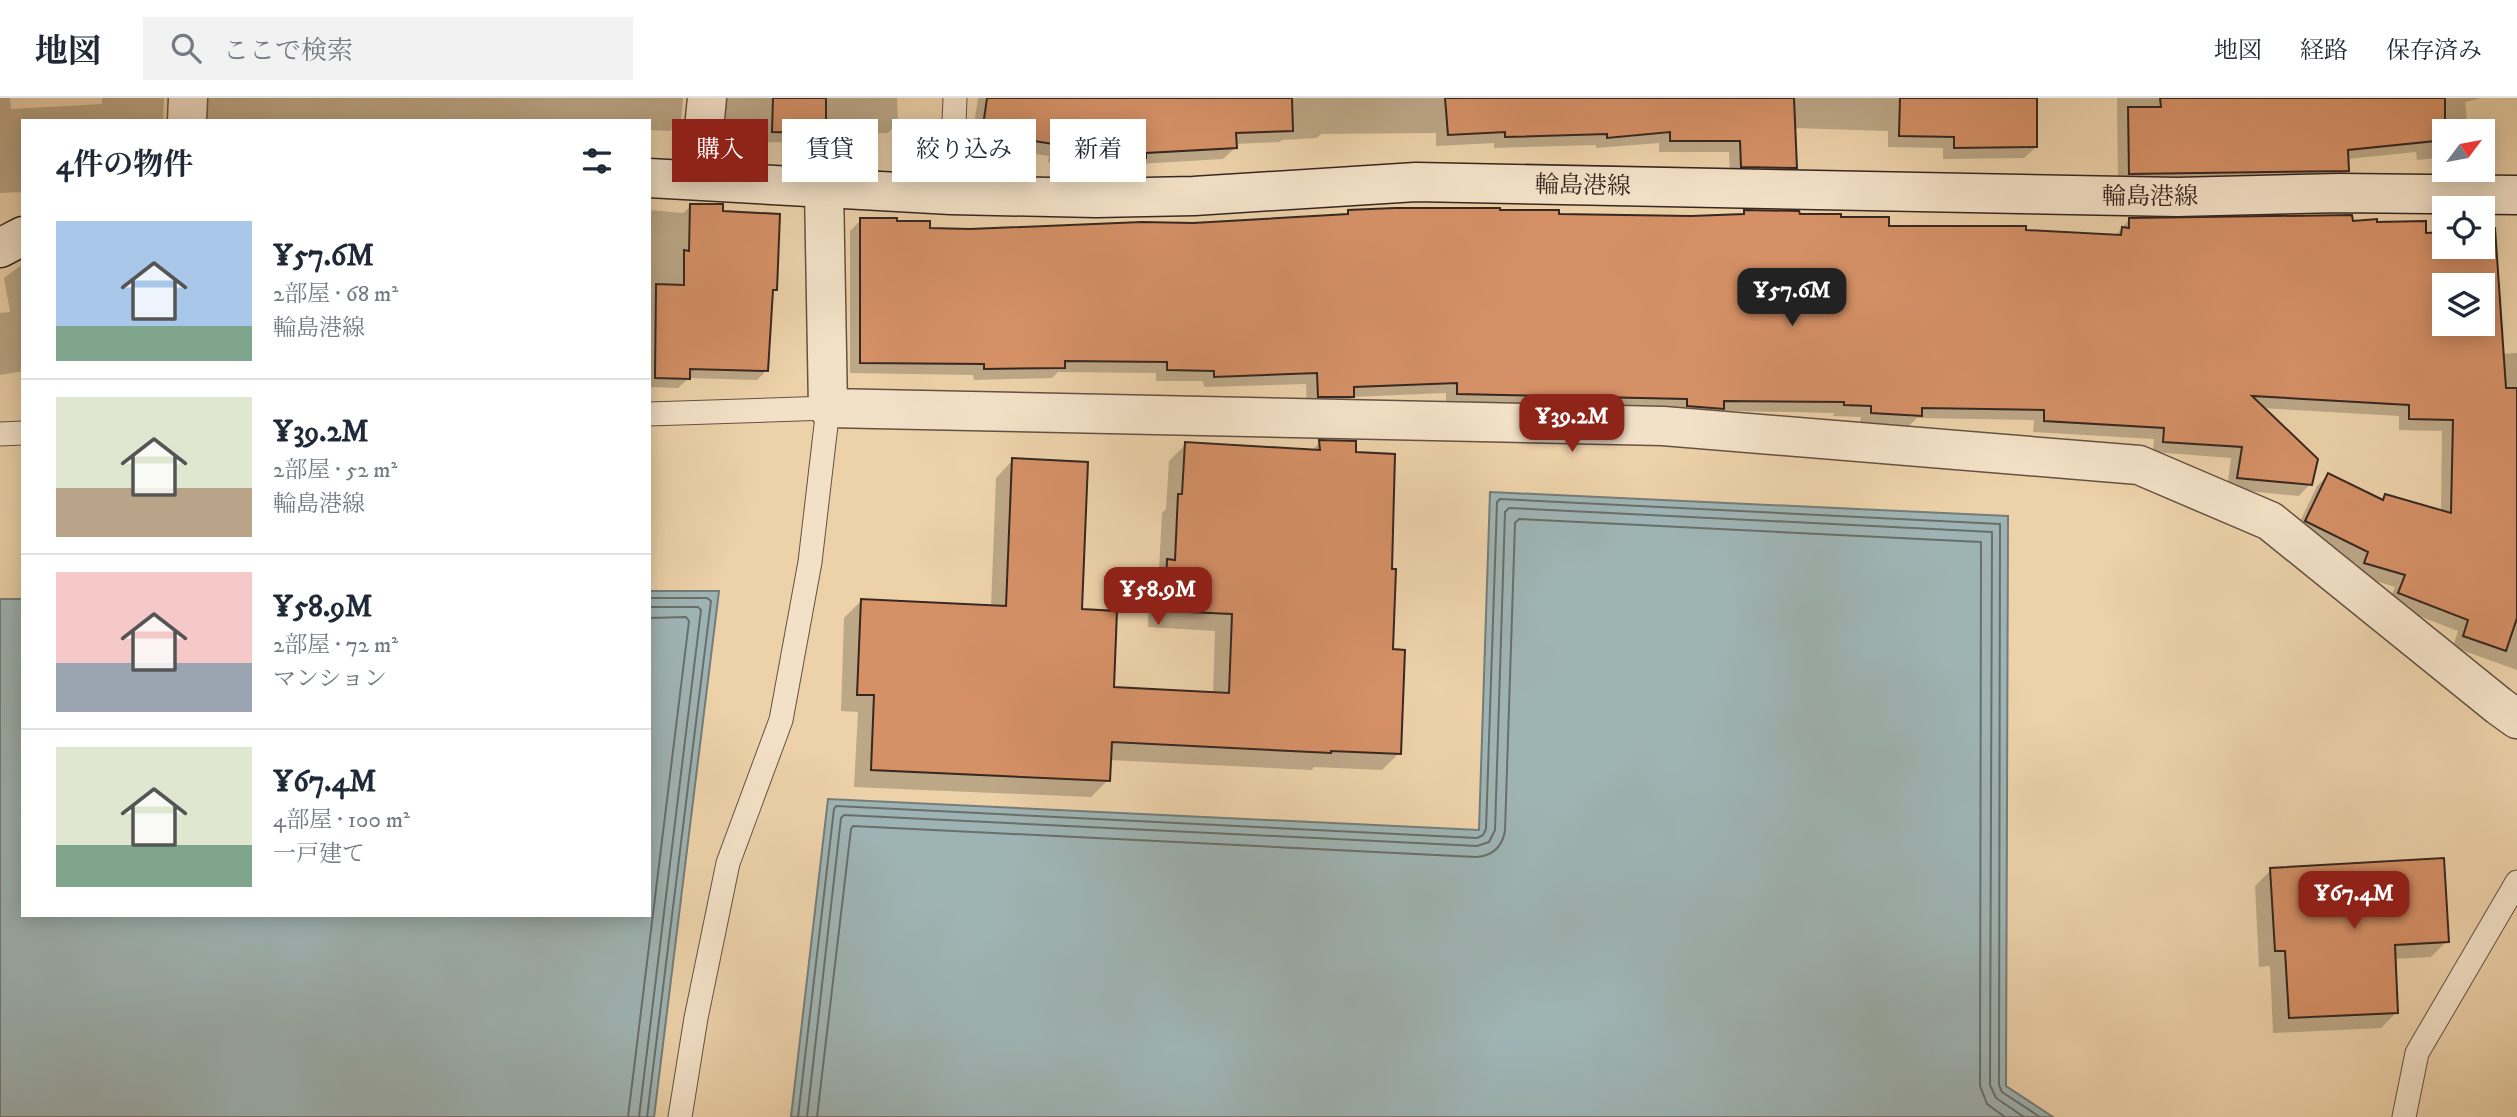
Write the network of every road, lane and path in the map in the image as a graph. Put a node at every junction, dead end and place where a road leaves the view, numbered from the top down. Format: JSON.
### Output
{"nodes":[{"id":1,"x":187,"y":98,"type":"edge"},
{"id":2,"x":707,"y":98,"type":"edge"},
{"id":3,"x":955,"y":98,"type":"edge"},
{"id":4,"x":187,"y":119,"type":"edge"},
{"id":5,"x":705,"y":119,"type":"edge"},
{"id":6,"x":651,"y":178,"type":"edge"},
{"id":7,"x":672,"y":179,"type":"edge"},
{"id":8,"x":730,"y":182,"type":"edge"},
{"id":9,"x":824,"y":188,"type":"junction"},
{"id":10,"x":951,"y":195,"type":"junction"},
{"id":11,"x":2517,"y":195,"type":"edge"},
{"id":12,"x":828,"y":408,"type":"junction"},
{"id":13,"x":651,"y":414,"type":"edge"},
{"id":14,"x":21,"y":433,"type":"edge"},
{"id":15,"x":0,"y":434,"type":"edge"},
{"id":16,"x":2517,"y":719,"type":"edge"},
{"id":17,"x":2517,"y":881,"type":"edge"},
{"id":18,"x":680,"y":1117,"type":"edge"},
{"id":19,"x":2404,"y":1117,"type":"edge"}],
"edges":[{"from":1,"to":4,"type":"street"},
{"from":2,"to":5,"type":"street"},
{"from":3,"to":10,"type":"lane"},
{"from":6,"to":7,"type":"street","name":"輪島港線"},
{"from":8,"to":9,"type":"street","name":"輪島港線"},
{"from":9,"to":10,"type":"street","name":"輪島港線"},
{"from":9,"to":12,"type":"street"},
{"from":10,"to":11,"type":"street","name":"輪島港線"},
{"from":12,"to":13,"type":"lane"},
{"from":12,"to":16,"type":"street"},
{"from":12,"to":18,"type":"lane"},
{"from":14,"to":15,"type":"lane"},
{"from":17,"to":19,"type":"lane"}]}
